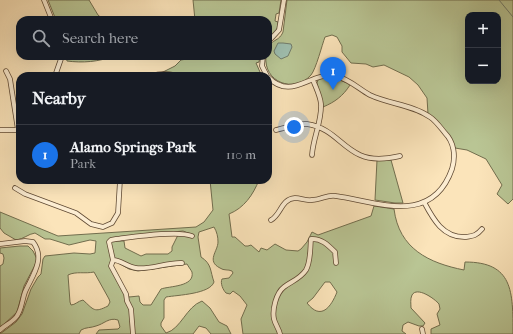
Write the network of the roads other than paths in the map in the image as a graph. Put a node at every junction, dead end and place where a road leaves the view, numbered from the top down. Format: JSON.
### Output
{"nodes":[{"id":1,"x":44,"y":0,"type":"edge"},
{"id":2,"x":284,"y":0,"type":"edge"},
{"id":3,"x":50,"y":16,"type":"edge"},
{"id":4,"x":272,"y":38,"type":"edge"},
{"id":5,"x":61,"y":60,"type":"edge"},
{"id":6,"x":263,"y":60,"type":"edge"},
{"id":7,"x":6,"y":71,"type":"dead end"},
{"id":8,"x":57,"y":72,"type":"edge"},
{"id":9,"x":266,"y":72,"type":"edge"},
{"id":10,"x":272,"y":80,"type":"edge"},
{"id":11,"x":313,"y":80,"type":"junction"},
{"id":12,"x":16,"y":113,"type":"edge"},
{"id":13,"x":317,"y":127,"type":"junction"},
{"id":14,"x":0,"y":130,"type":"edge"},
{"id":15,"x":16,"y":130,"type":"edge"},
{"id":16,"x":276,"y":130,"type":"dead end"},
{"id":17,"x":312,"y":155,"type":"dead end"},
{"id":18,"x":400,"y":156,"type":"dead end"},
{"id":19,"x":120,"y":184,"type":"edge"},
{"id":20,"x":14,"y":188,"type":"dead end"},
{"id":21,"x":424,"y":202,"type":"junction"},
{"id":22,"x":271,"y":220,"type":"dead end"},
{"id":23,"x":482,"y":229,"type":"dead end"},
{"id":24,"x":192,"y":236,"type":"dead end"},
{"id":25,"x":0,"y":244,"type":"edge"},
{"id":26,"x":113,"y":260,"type":"junction"},
{"id":27,"x":182,"y":263,"type":"dead end"},
{"id":28,"x":336,"y":263,"type":"dead end"},
{"id":29,"x":422,"y":329,"type":"dead end"},
{"id":30,"x":0,"y":330,"type":"edge"},
{"id":31,"x":133,"y":334,"type":"edge"},
{"id":32,"x":280,"y":334,"type":"edge"},
{"id":33,"x":423,"y":334,"type":"edge"}],
"edges":[{"from":1,"to":3,"type":"street"},
{"from":2,"to":4,"type":"street"},
{"from":5,"to":8,"type":"street"},
{"from":6,"to":9,"type":"street"},
{"from":7,"to":12,"type":"street"},
{"from":10,"to":11,"type":"street"},
{"from":11,"to":13,"type":"street"},
{"from":11,"to":21,"type":"street"},
{"from":13,"to":16,"type":"street"},
{"from":13,"to":17,"type":"street"},
{"from":13,"to":18,"type":"street"},
{"from":14,"to":15,"type":"street"},
{"from":19,"to":20,"type":"street"},
{"from":21,"to":22,"type":"street"},
{"from":21,"to":23,"type":"street"},
{"from":24,"to":26,"type":"street"},
{"from":25,"to":30,"type":"street"},
{"from":26,"to":27,"type":"street"},
{"from":26,"to":31,"type":"street"},
{"from":28,"to":32,"type":"street"},
{"from":29,"to":33,"type":"street"}]}
